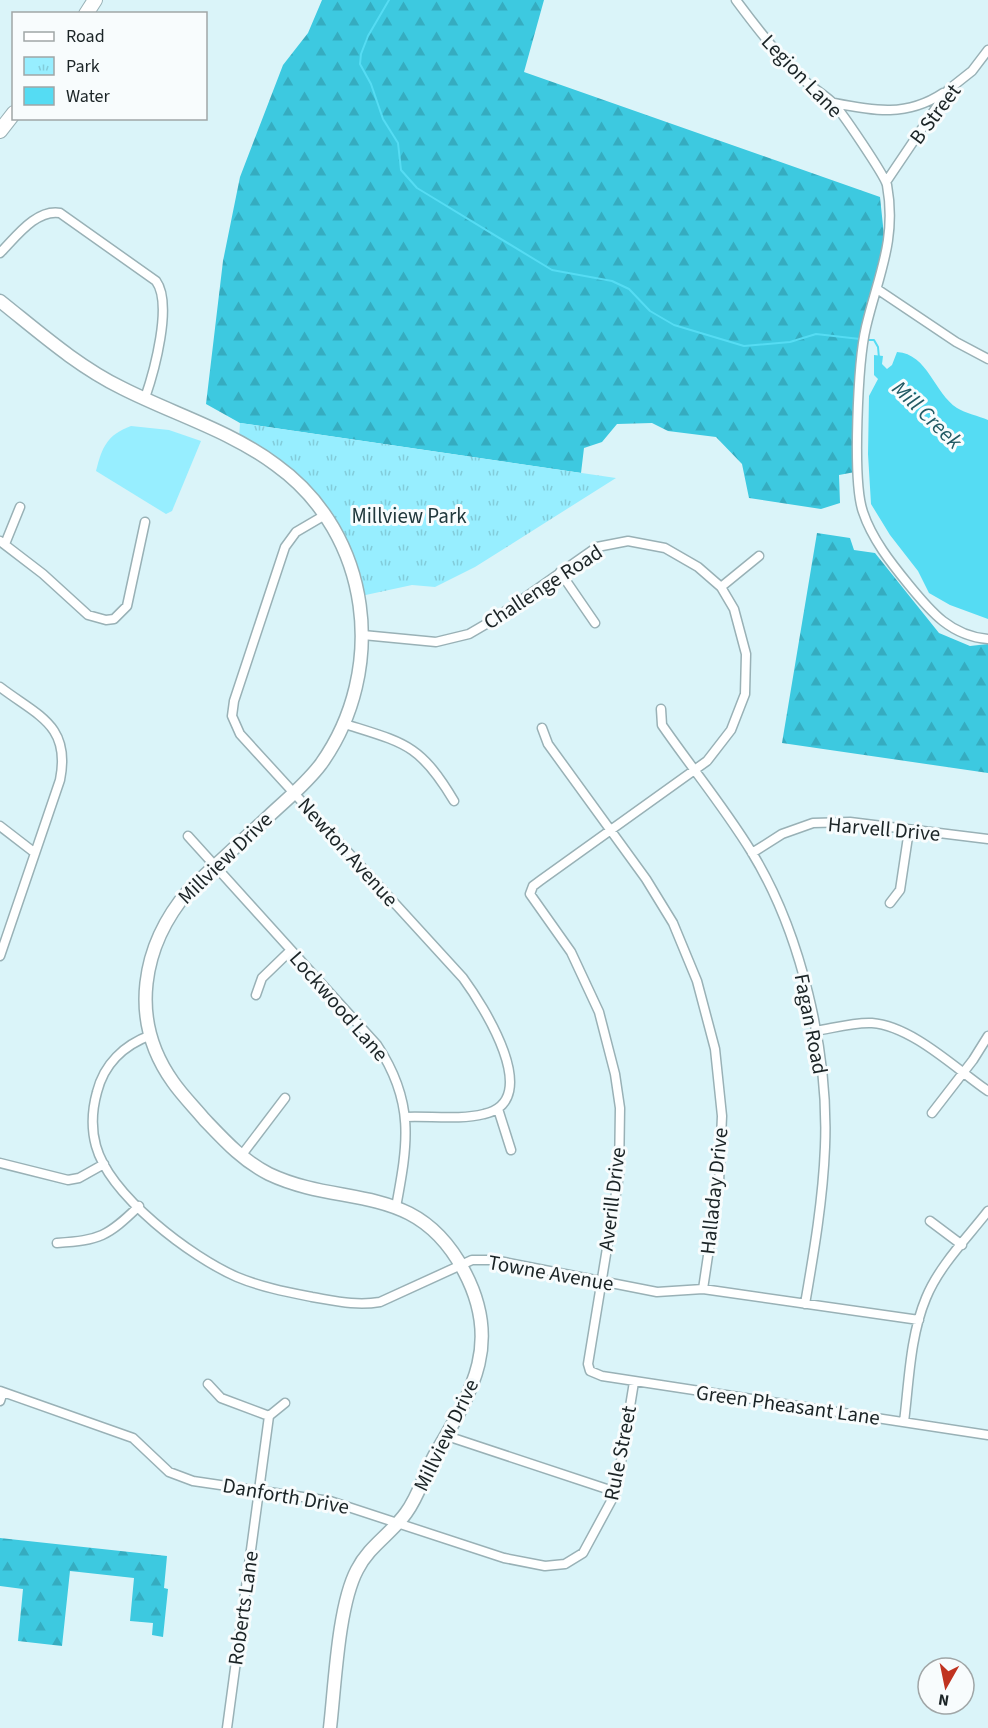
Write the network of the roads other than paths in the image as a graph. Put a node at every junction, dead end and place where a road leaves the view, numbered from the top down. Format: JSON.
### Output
{"nodes":[{"id":1,"x":736,"y":0,"type":"edge"},
{"id":2,"x":988,"y":50,"type":"edge"},
{"id":3,"x":948,"y":90,"type":"junction"},
{"id":4,"x":834,"y":103,"type":"junction"},
{"id":5,"x":12,"y":115,"type":"edge"},
{"id":6,"x":0,"y":131,"type":"edge"},
{"id":7,"x":886,"y":182,"type":"junction"},
{"id":8,"x":0,"y":253,"type":"edge"},
{"id":9,"x":877,"y":289,"type":"junction"},
{"id":10,"x":0,"y":301,"type":"edge"},
{"id":11,"x":988,"y":359,"type":"edge"},
{"id":12,"x":145,"y":398,"type":"junction"},
{"id":13,"x":20,"y":507,"type":"dead end"},
{"id":14,"x":325,"y":515,"type":"junction"},
{"id":15,"x":145,"y":522,"type":"dead end"},
{"id":16,"x":2,"y":542,"type":"edge"},
{"id":17,"x":759,"y":556,"type":"dead end"},
{"id":18,"x":560,"y":572,"type":"junction"},
{"id":19,"x":721,"y":587,"type":"junction"},
{"id":20,"x":595,"y":623,"type":"dead end"},
{"id":21,"x":363,"y":636,"type":"junction"},
{"id":22,"x":988,"y":639,"type":"edge"},
{"id":23,"x":0,"y":687,"type":"edge"},
{"id":24,"x":661,"y":709,"type":"dead end"},
{"id":25,"x":345,"y":724,"type":"junction"},
{"id":26,"x":542,"y":728,"type":"dead end"},
{"id":27,"x":694,"y":771,"type":"junction"},
{"id":28,"x":294,"y":793,"type":"junction"},
{"id":29,"x":454,"y":801,"type":"dead end"},
{"id":30,"x":0,"y":826,"type":"edge"},
{"id":31,"x":909,"y":830,"type":"junction"},
{"id":32,"x":610,"y":831,"type":"junction"},
{"id":33,"x":188,"y":836,"type":"dead end"},
{"id":34,"x":988,"y":839,"type":"edge"},
{"id":35,"x":35,"y":853,"type":"junction"},
{"id":36,"x":752,"y":853,"type":"junction"},
{"id":37,"x":214,"y":867,"type":"junction"},
{"id":38,"x":534,"y":903,"type":"joint"},
{"id":39,"x":890,"y":903,"type":"dead end"},
{"id":40,"x":291,"y":950,"type":"junction"},
{"id":41,"x":0,"y":956,"type":"edge"},
{"id":42,"x":256,"y":995,"type":"dead end"},
{"id":43,"x":816,"y":1031,"type":"junction"},
{"id":44,"x":151,"y":1035,"type":"junction"},
{"id":45,"x":988,"y":1036,"type":"edge"},
{"id":46,"x":963,"y":1074,"type":"junction"},
{"id":47,"x":988,"y":1091,"type":"edge"},
{"id":48,"x":285,"y":1098,"type":"dead end"},
{"id":49,"x":498,"y":1109,"type":"junction"},
{"id":50,"x":932,"y":1113,"type":"dead end"},
{"id":51,"x":406,"y":1117,"type":"junction"},
{"id":52,"x":512,"y":1150,"type":"dead end"},
{"id":53,"x":241,"y":1156,"type":"junction"},
{"id":54,"x":0,"y":1163,"type":"edge"},
{"id":55,"x":104,"y":1164,"type":"junction"},
{"id":56,"x":139,"y":1206,"type":"junction"},
{"id":57,"x":396,"y":1207,"type":"junction"},
{"id":58,"x":988,"y":1211,"type":"edge"},
{"id":59,"x":930,"y":1221,"type":"dead end"},
{"id":60,"x":57,"y":1243,"type":"dead end"},
{"id":61,"x":962,"y":1245,"type":"junction"},
{"id":62,"x":461,"y":1265,"type":"junction"},
{"id":63,"x":601,"y":1281,"type":"junction"},
{"id":64,"x":703,"y":1289,"type":"junction"},
{"id":65,"x":805,"y":1304,"type":"junction"},
{"id":66,"x":919,"y":1320,"type":"junction"},
{"id":67,"x":590,"y":1371,"type":"joint"},
{"id":68,"x":634,"y":1382,"type":"junction"},
{"id":69,"x":208,"y":1384,"type":"dead end"},
{"id":70,"x":1,"y":1395,"type":"edge"},
{"id":71,"x":285,"y":1403,"type":"dead end"},
{"id":72,"x":269,"y":1416,"type":"junction"},
{"id":73,"x":904,"y":1422,"type":"junction"},
{"id":74,"x":988,"y":1435,"type":"edge"},
{"id":75,"x":447,"y":1437,"type":"junction"},
{"id":76,"x":259,"y":1489,"type":"junction"},
{"id":77,"x":616,"y":1492,"type":"junction"},
{"id":78,"x":398,"y":1523,"type":"junction"},
{"id":79,"x":583,"y":1553,"type":"joint"},
{"id":80,"x":227,"y":1728,"type":"edge"},
{"id":81,"x":330,"y":1728,"type":"edge"}],
"edges":[{"from":1,"to":4,"type":"street","name":"Legion Lane"},
{"from":2,"to":3,"type":"street","name":"B Street"},
{"from":3,"to":4,"type":"street"},
{"from":3,"to":7,"type":"street","name":"B Street"},
{"from":4,"to":7,"type":"street","name":"Legion Lane"},
{"from":5,"to":6,"type":"main road"},
{"from":7,"to":9,"type":"street"},
{"from":8,"to":12,"type":"street"},
{"from":9,"to":11,"type":"street"},
{"from":9,"to":22,"type":"street"},
{"from":10,"to":12,"type":"street","name":"Millview Drive"},
{"from":12,"to":14,"type":"street","name":"Millview Drive"},
{"from":13,"to":16,"type":"street"},
{"from":14,"to":21,"type":"street","name":"Millview Drive"},
{"from":14,"to":28,"type":"street","name":"Newton Avenue"},
{"from":15,"to":16,"type":"street"},
{"from":17,"to":19,"type":"street"},
{"from":18,"to":19,"type":"street","name":"Challenge Road"},
{"from":18,"to":20,"type":"street"},
{"from":18,"to":21,"type":"street","name":"Challenge Road"},
{"from":19,"to":27,"type":"street","name":"Challenge Road"},
{"from":21,"to":25,"type":"street","name":"Millview Drive"},
{"from":23,"to":35,"type":"street"},
{"from":24,"to":27,"type":"street","name":"Fagan Road"},
{"from":25,"to":28,"type":"street","name":"Millview Drive"},
{"from":25,"to":29,"type":"street"},
{"from":26,"to":32,"type":"street","name":"Halladay Drive"},
{"from":27,"to":32,"type":"street","name":"Challenge Road"},
{"from":27,"to":36,"type":"street","name":"Fagan Road"},
{"from":28,"to":37,"type":"street","name":"Millview Drive"},
{"from":28,"to":49,"type":"street","name":"Newton Avenue"},
{"from":30,"to":35,"type":"street"},
{"from":31,"to":34,"type":"street","name":"Harvell Drive"},
{"from":31,"to":36,"type":"street","name":"Harvell Drive"},
{"from":31,"to":39,"type":"street"},
{"from":32,"to":38,"type":"street","name":"Challenge Road"},
{"from":32,"to":64,"type":"street","name":"Halladay Drive"},
{"from":33,"to":37,"type":"street","name":"Lockwood Lane"},
{"from":35,"to":41,"type":"street"},
{"from":36,"to":43,"type":"street","name":"Fagan Road"},
{"from":37,"to":40,"type":"street","name":"Lockwood Lane"},
{"from":37,"to":44,"type":"street","name":"Millview Drive"},
{"from":38,"to":63,"type":"street","name":"Averill Drive"},
{"from":40,"to":42,"type":"street"},
{"from":40,"to":51,"type":"street","name":"Lockwood Lane"},
{"from":43,"to":46,"type":"street"},
{"from":43,"to":65,"type":"street","name":"Fagan Road"},
{"from":44,"to":53,"type":"street","name":"Millview Drive"},
{"from":44,"to":55,"type":"street","name":"Towne Avenue"},
{"from":45,"to":46,"type":"street"},
{"from":46,"to":47,"type":"street"},
{"from":46,"to":50,"type":"street"},
{"from":48,"to":53,"type":"street"},
{"from":49,"to":51,"type":"street"},
{"from":49,"to":52,"type":"street"},
{"from":51,"to":57,"type":"street","name":"Lockwood Lane"},
{"from":53,"to":57,"type":"street","name":"Millview Drive"},
{"from":54,"to":55,"type":"street"},
{"from":55,"to":56,"type":"street","name":"Towne Avenue"},
{"from":56,"to":60,"type":"street"},
{"from":56,"to":62,"type":"street","name":"Towne Avenue"},
{"from":57,"to":62,"type":"street","name":"Millview Drive"},
{"from":58,"to":61,"type":"street"},
{"from":59,"to":61,"type":"street"},
{"from":61,"to":66,"type":"street"},
{"from":62,"to":63,"type":"street","name":"Towne Avenue"},
{"from":62,"to":75,"type":"street","name":"Millview Drive"},
{"from":63,"to":64,"type":"street","name":"Towne Avenue"},
{"from":63,"to":67,"type":"street","name":"Averill Drive"},
{"from":64,"to":65,"type":"street","name":"Towne Avenue"},
{"from":65,"to":66,"type":"street","name":"Towne Avenue"},
{"from":66,"to":73,"type":"street"},
{"from":67,"to":68,"type":"street","name":"Green Pheasant Lane"},
{"from":68,"to":73,"type":"street","name":"Green Pheasant Lane"},
{"from":68,"to":77,"type":"street","name":"Rule Street"},
{"from":69,"to":72,"type":"street"},
{"from":70,"to":76,"type":"street","name":"Danforth Drive"},
{"from":71,"to":72,"type":"street"},
{"from":72,"to":76,"type":"street","name":"Roberts Lane"},
{"from":73,"to":74,"type":"street","name":"Green Pheasant Lane"},
{"from":75,"to":77,"type":"street"},
{"from":75,"to":78,"type":"street","name":"Millview Drive"},
{"from":76,"to":78,"type":"street","name":"Danforth Drive"},
{"from":76,"to":80,"type":"street","name":"Roberts Lane"},
{"from":77,"to":79,"type":"street","name":"Rule Street"},
{"from":78,"to":79,"type":"street","name":"Danforth Drive"},
{"from":78,"to":81,"type":"street","name":"Millview Drive"}]}
